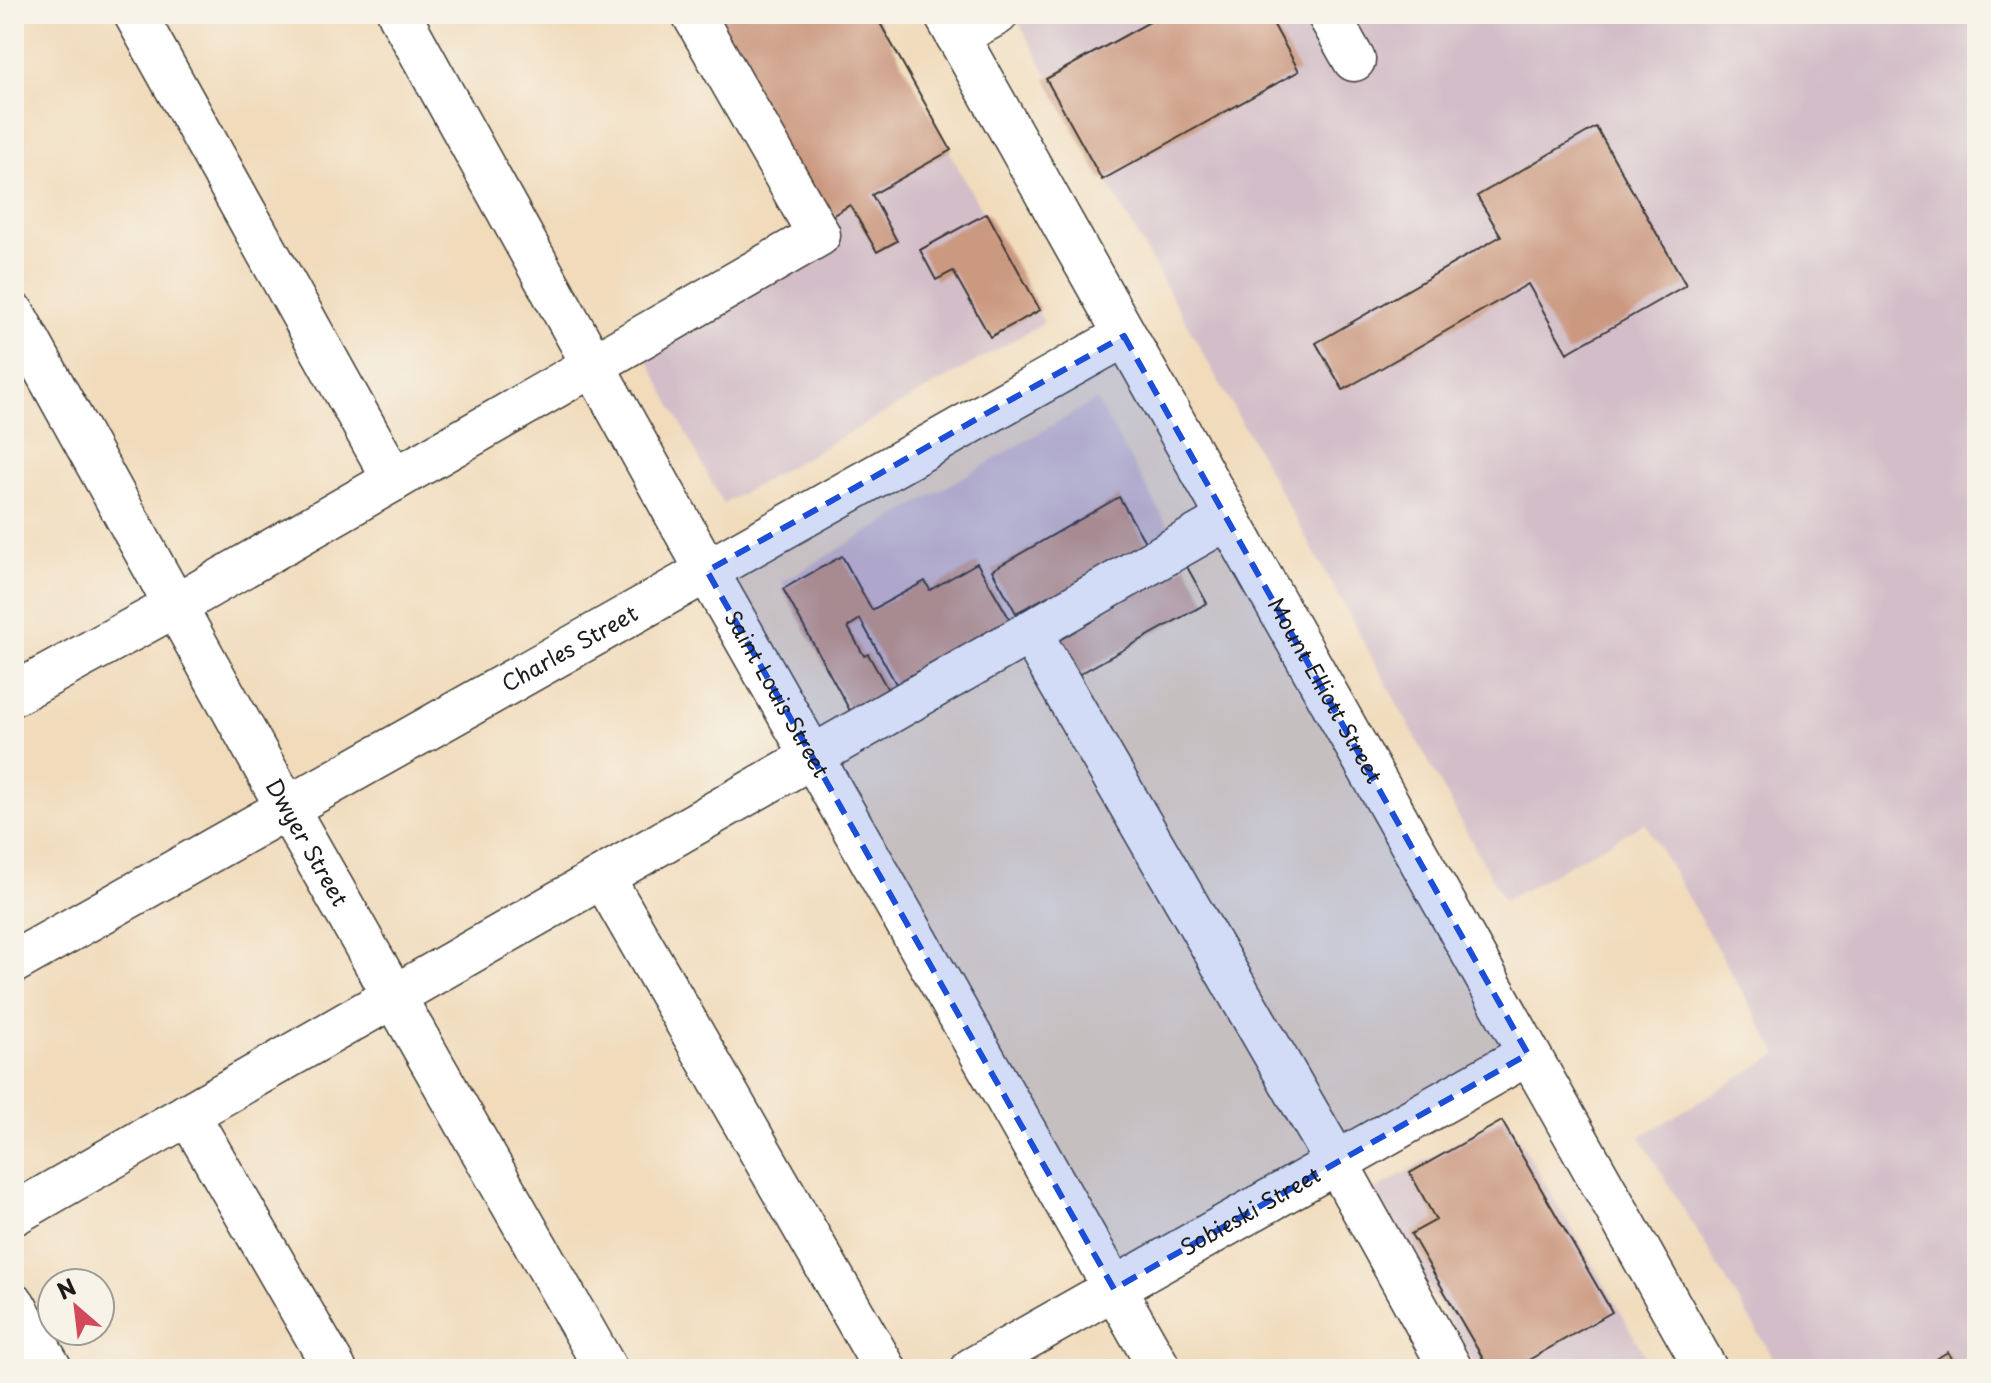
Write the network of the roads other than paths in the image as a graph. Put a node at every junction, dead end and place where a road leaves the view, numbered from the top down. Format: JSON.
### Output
{"nodes":[{"id":1,"x":135,"y":14,"type":"edge"},
{"id":2,"x":399,"y":14,"type":"edge"},
{"id":3,"x":693,"y":14,"type":"edge"},
{"id":4,"x":997,"y":14,"type":"edge"},
{"id":5,"x":1328,"y":14,"type":"edge"},
{"id":6,"x":951,"y":25,"type":"edge"},
{"id":7,"x":1354,"y":60,"type":"dead end"},
{"id":8,"x":14,"y":314,"type":"edge"},
{"id":9,"x":1124,"y":336,"type":"junction"},
{"id":10,"x":593,"y":366,"type":"junction"},
{"id":11,"x":394,"y":480,"type":"junction"},
{"id":12,"x":1227,"y":519,"type":"junction"},
{"id":13,"x":707,"y":571,"type":"junction"},
{"id":14,"x":175,"y":606,"type":"junction"},
{"id":15,"x":1030,"y":632,"type":"junction"},
{"id":16,"x":14,"y":694,"type":"edge"},
{"id":17,"x":812,"y":757,"type":"junction"},
{"id":18,"x":287,"y":808,"type":"junction"},
{"id":19,"x":603,"y":877,"type":"junction"},
{"id":20,"x":14,"y":962,"type":"edge"},
{"id":21,"x":394,"y":996,"type":"junction"},
{"id":22,"x":1528,"y":1054,"type":"junction"},
{"id":23,"x":188,"y":1114,"type":"junction"},
{"id":24,"x":1337,"y":1163,"type":"junction"},
{"id":25,"x":14,"y":1214,"type":"edge"},
{"id":26,"x":1114,"y":1289,"type":"junction"},
{"id":27,"x":14,"y":1304,"type":"edge"},
{"id":28,"x":51,"y":1369,"type":"edge"},
{"id":29,"x":335,"y":1369,"type":"edge"},
{"id":30,"x":606,"y":1369,"type":"edge"},
{"id":31,"x":885,"y":1369,"type":"edge"},
{"id":32,"x":972,"y":1369,"type":"edge"},
{"id":33,"x":1160,"y":1369,"type":"edge"},
{"id":34,"x":1451,"y":1369,"type":"edge"},
{"id":35,"x":1706,"y":1369,"type":"edge"}],
"edges":[{"from":1,"to":11,"type":"street"},
{"from":2,"to":10,"type":"street","name":"Saint Louis Street"},
{"from":3,"to":10,"type":"street"},
{"from":4,"to":6,"type":"street"},
{"from":5,"to":7,"type":"street"},
{"from":6,"to":9,"type":"street","name":"Mount Elliott Street"},
{"from":8,"to":14,"type":"street","name":"Dwyer Street"},
{"from":9,"to":12,"type":"street","name":"Mount Elliott Street"},
{"from":9,"to":13,"type":"street","name":"Charles Street"},
{"from":10,"to":11,"type":"street"},
{"from":10,"to":13,"type":"street","name":"Saint Louis Street"},
{"from":11,"to":14,"type":"street"},
{"from":12,"to":15,"type":"street"},
{"from":12,"to":22,"type":"street","name":"Mount Elliott Street"},
{"from":13,"to":17,"type":"street","name":"Saint Louis Street"},
{"from":13,"to":18,"type":"street","name":"Charles Street"},
{"from":14,"to":16,"type":"street"},
{"from":14,"to":18,"type":"street","name":"Dwyer Street"},
{"from":15,"to":17,"type":"street"},
{"from":15,"to":24,"type":"street"},
{"from":17,"to":19,"type":"street"},
{"from":17,"to":26,"type":"street","name":"Saint Louis Street"},
{"from":18,"to":20,"type":"street","name":"Charles Street"},
{"from":18,"to":21,"type":"street","name":"Dwyer Street"},
{"from":19,"to":21,"type":"street"},
{"from":19,"to":31,"type":"street"},
{"from":21,"to":23,"type":"street"},
{"from":21,"to":30,"type":"street","name":"Dwyer Street"},
{"from":22,"to":24,"type":"street","name":"Sobieski Street"},
{"from":22,"to":35,"type":"street","name":"Mount Elliott Street"},
{"from":23,"to":25,"type":"street"},
{"from":23,"to":29,"type":"street"},
{"from":24,"to":26,"type":"street","name":"Sobieski Street"},
{"from":24,"to":34,"type":"street"},
{"from":26,"to":32,"type":"street","name":"Sobieski Street"},
{"from":26,"to":33,"type":"street","name":"Saint Louis Street"},
{"from":27,"to":28,"type":"street"}]}
